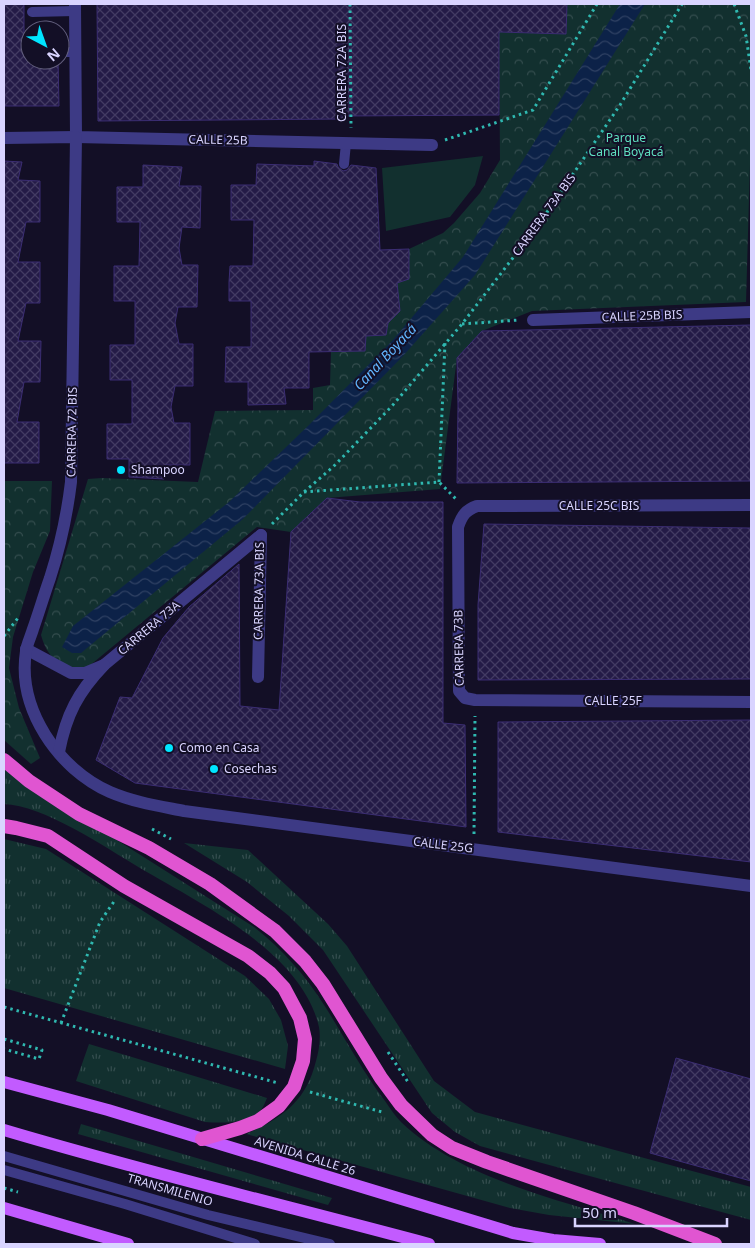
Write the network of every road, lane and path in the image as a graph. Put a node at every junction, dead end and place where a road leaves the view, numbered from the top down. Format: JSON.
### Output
{"nodes":[{"id":1,"x":350,"y":4,"type":"edge"},
{"id":2,"x":597,"y":4,"type":"edge"},
{"id":3,"x":682,"y":4,"type":"edge"},
{"id":4,"x":734,"y":4,"type":"edge"},
{"id":5,"x":75,"y":8,"type":"edge"},
{"id":6,"x":32,"y":12,"type":"dead end"},
{"id":7,"x":70,"y":50,"type":"edge"},
{"id":8,"x":76,"y":50,"type":"junction"},
{"id":9,"x":751,"y":70,"type":"edge"},
{"id":10,"x":76,"y":137,"type":"junction"},
{"id":11,"x":4,"y":138,"type":"edge"},
{"id":12,"x":349,"y":143,"type":"junction"},
{"id":13,"x":432,"y":145,"type":"joint"},
{"id":14,"x":344,"y":164,"type":"dead end"},
{"id":15,"x":751,"y":312,"type":"edge"},
{"id":16,"x":533,"y":320,"type":"joint"},
{"id":17,"x":462,"y":324,"type":"junction"},
{"id":18,"x":445,"y":344,"type":"junction"},
{"id":19,"x":439,"y":482,"type":"junction"},
{"id":20,"x":304,"y":492,"type":"junction"},
{"id":21,"x":751,"y":505,"type":"edge"},
{"id":22,"x":467,"y":510,"type":"junction"},
{"id":23,"x":260,"y":535,"type":"junction"},
{"id":24,"x":26,"y":649,"type":"junction"},
{"id":25,"x":104,"y":665,"type":"junction"},
{"id":26,"x":258,"y":678,"type":"dead end"},
{"id":27,"x":475,"y":700,"type":"junction"},
{"id":28,"x":751,"y":702,"type":"edge"},
{"id":29,"x":59,"y":752,"type":"junction"},
{"id":30,"x":4,"y":760,"type":"edge"},
{"id":31,"x":136,"y":801,"type":"joint"},
{"id":32,"x":4,"y":826,"type":"edge"},
{"id":33,"x":160,"y":832,"type":"dead end"},
{"id":34,"x":149,"y":848,"type":"junction"},
{"id":35,"x":474,"y":849,"type":"junction"},
{"id":36,"x":124,"y":886,"type":"junction"},
{"id":37,"x":751,"y":886,"type":"edge"},
{"id":38,"x":4,"y":1007,"type":"edge"},
{"id":39,"x":61,"y":1023,"type":"junction"},
{"id":40,"x":4,"y":1038,"type":"edge"},
{"id":41,"x":4,"y":1048,"type":"edge"},
{"id":42,"x":4,"y":1082,"type":"edge"},
{"id":43,"x":294,"y":1087,"type":"junction"},
{"id":44,"x":382,"y":1112,"type":"dead end"},
{"id":45,"x":4,"y":1130,"type":"edge"},
{"id":46,"x":202,"y":1139,"type":"junction"},
{"id":47,"x":4,"y":1156,"type":"edge"},
{"id":48,"x":4,"y":1170,"type":"edge"},
{"id":49,"x":4,"y":1208,"type":"edge"},
{"id":50,"x":128,"y":1244,"type":"edge"},
{"id":51,"x":255,"y":1244,"type":"edge"},
{"id":52,"x":330,"y":1244,"type":"edge"},
{"id":53,"x":430,"y":1244,"type":"edge"},
{"id":54,"x":600,"y":1244,"type":"edge"},
{"id":55,"x":715,"y":1244,"type":"edge"}],
"edges":[{"from":1,"to":12,"type":"path","name":"CARRERA 72A BIS"},
{"from":2,"to":13,"type":"path"},
{"from":3,"to":17,"type":"path","name":"CARRERA 73A BIS"},
{"from":4,"to":9,"type":"path"},
{"from":5,"to":6,"type":"lane"},
{"from":5,"to":8,"type":"street","name":"CARRERA 72 BIS"},
{"from":7,"to":8,"type":"lane"},
{"from":8,"to":10,"type":"street","name":"CARRERA 72 BIS"},
{"from":10,"to":11,"type":"street","name":"CALLE 25B"},
{"from":10,"to":12,"type":"street","name":"CALLE 25B"},
{"from":10,"to":24,"type":"street","name":"CARRERA 72 BIS"},
{"from":12,"to":13,"type":"street","name":"CALLE 25B"},
{"from":12,"to":14,"type":"lane"},
{"from":15,"to":16,"type":"street","name":"CALLE 25B BIS"},
{"from":16,"to":17,"type":"path"},
{"from":17,"to":18,"type":"path","name":"CARRERA 73A BIS"},
{"from":18,"to":19,"type":"path"},
{"from":18,"to":20,"type":"path","name":"CARRERA 73A BIS"},
{"from":19,"to":20,"type":"path"},
{"from":19,"to":22,"type":"path"},
{"from":20,"to":23,"type":"path","name":"CARRERA 73A BIS"},
{"from":21,"to":22,"type":"street","name":"CALLE 25C BIS"},
{"from":22,"to":27,"type":"street","name":"CARRERA 73B"},
{"from":23,"to":25,"type":"street","name":"CARRERA 73A"},
{"from":23,"to":26,"type":"street","name":"CARRERA 73A BIS"},
{"from":24,"to":25,"type":"street","name":"CARRERA 73A"},
{"from":24,"to":29,"type":"street","name":"CARRERA 72 BIS"},
{"from":25,"to":29,"type":"street"},
{"from":27,"to":28,"type":"street","name":"CALLE 25F"},
{"from":27,"to":35,"type":"path","name":"CARRERA 73B"},
{"from":29,"to":31,"type":"street","name":"CARRERA 72 BIS"},
{"from":30,"to":34,"type":"highway"},
{"from":31,"to":35,"type":"street","name":"CALLE 25G"},
{"from":32,"to":36,"type":"highway"},
{"from":33,"to":34,"type":"path"},
{"from":34,"to":55,"type":"highway"},
{"from":35,"to":37,"type":"street","name":"CALLE 25G"},
{"from":36,"to":39,"type":"path"},
{"from":36,"to":43,"type":"highway"},
{"from":38,"to":39,"type":"path"},
{"from":39,"to":43,"type":"path"},
{"from":40,"to":41,"type":"path"},
{"from":42,"to":46,"type":"main road","name":"AVENIDA CALLE 26"},
{"from":43,"to":44,"type":"path"},
{"from":43,"to":46,"type":"highway"},
{"from":45,"to":53,"type":"main road"},
{"from":46,"to":54,"type":"main road","name":"AVENIDA CALLE 26"},
{"from":47,"to":52,"type":"lane","name":"TRANSMILENIO"},
{"from":48,"to":51,"type":"lane"},
{"from":49,"to":50,"type":"main road"}]}
